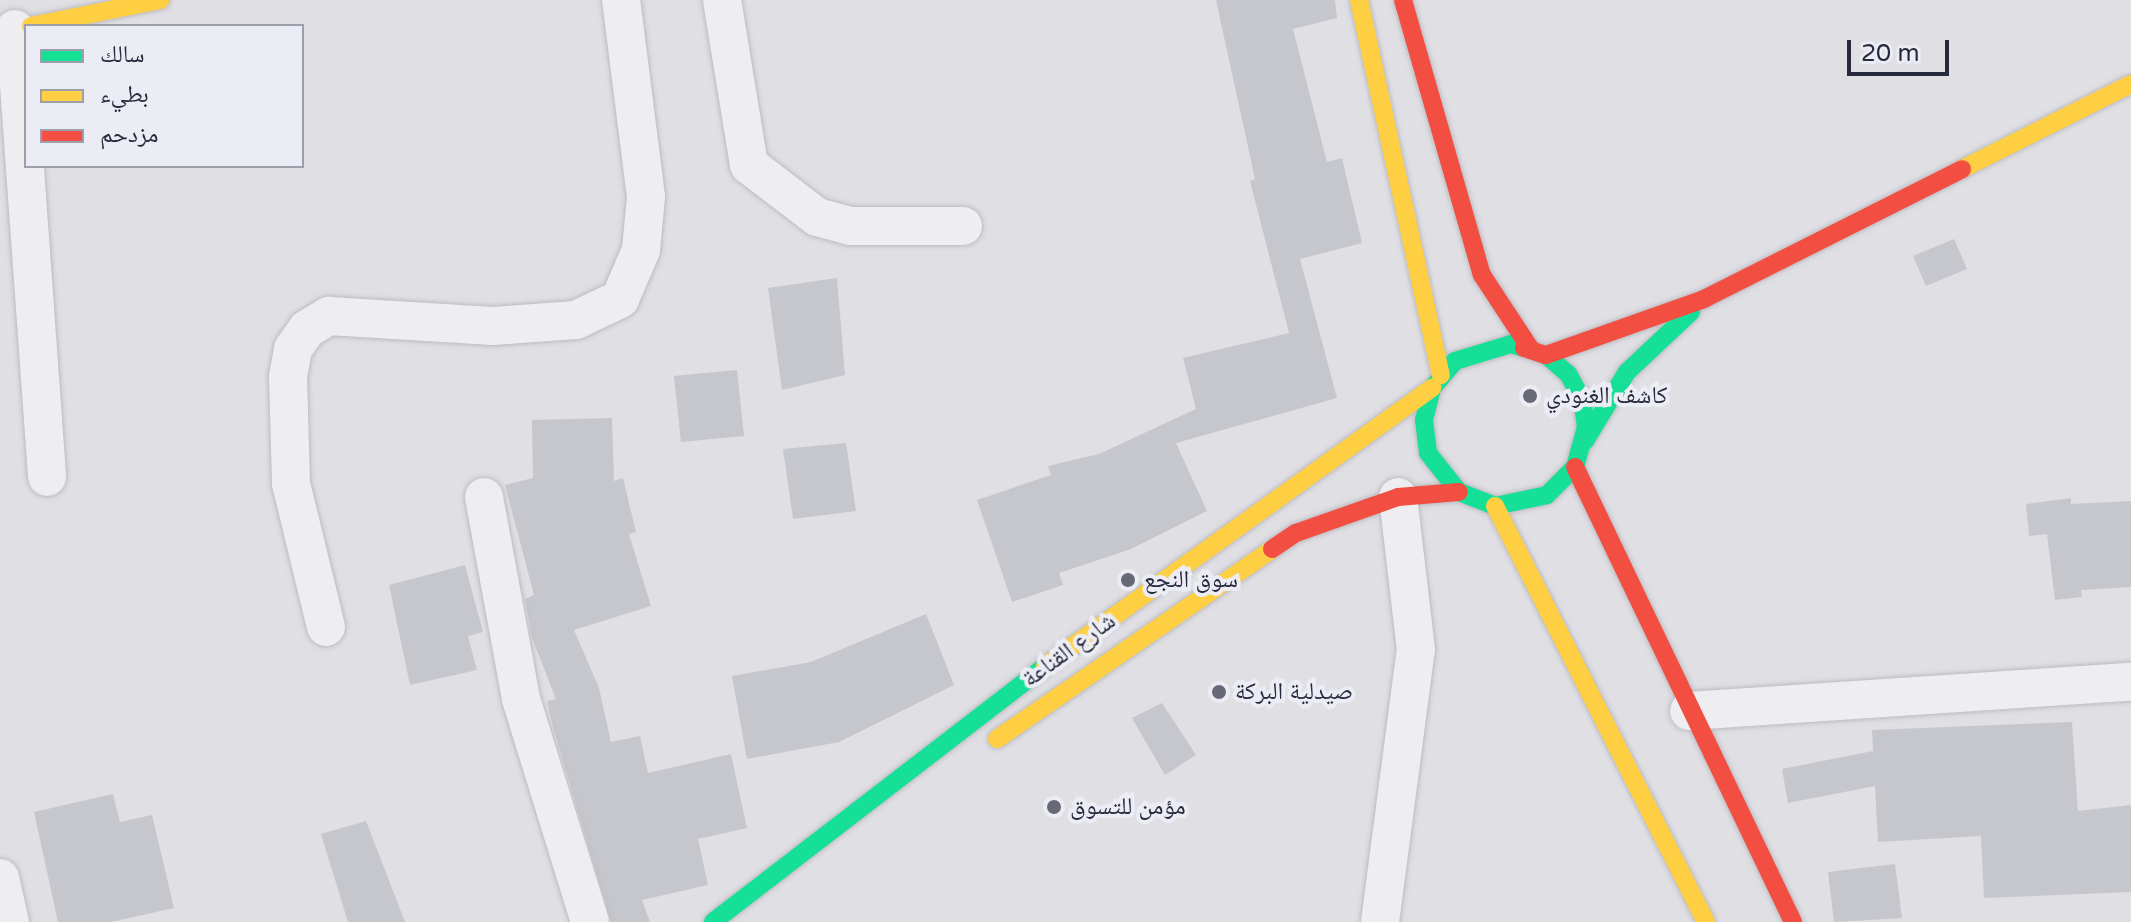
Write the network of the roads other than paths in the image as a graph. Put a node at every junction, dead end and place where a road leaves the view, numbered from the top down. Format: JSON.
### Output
{"nodes":[{"id":1,"x":160,"y":0,"type":"edge"},
{"id":2,"x":621,"y":0,"type":"edge"},
{"id":3,"x":722,"y":0,"type":"edge"},
{"id":4,"x":1359,"y":0,"type":"edge"},
{"id":5,"x":1403,"y":0,"type":"edge"},
{"id":6,"x":42,"y":24,"type":"edge"},
{"id":7,"x":18,"y":29,"type":"edge"},
{"id":8,"x":2131,"y":84,"type":"edge"},
{"id":9,"x":963,"y":226,"type":"dead end"},
{"id":10,"x":16,"y":289,"type":"edge"},
{"id":11,"x":1704,"y":299,"type":"junction"},
{"id":12,"x":1538,"y":352,"type":"junction"},
{"id":13,"x":1437,"y":381,"type":"junction"},
{"id":14,"x":1585,"y":441,"type":"junction"},
{"id":15,"x":1575,"y":467,"type":"junction"},
{"id":16,"x":47,"y":477,"type":"dead end"},
{"id":17,"x":1459,"y":492,"type":"junction"},
{"id":18,"x":484,"y":497,"type":"dead end"},
{"id":19,"x":1398,"y":497,"type":"junction"},
{"id":20,"x":1495,"y":506,"type":"junction"},
{"id":21,"x":1173,"y":574,"type":"junction"},
{"id":22,"x":1191,"y":601,"type":"junction"},
{"id":23,"x":326,"y":627,"type":"dead end"},
{"id":24,"x":2131,"y":682,"type":"edge"},
{"id":25,"x":1689,"y":711,"type":"junction"},
{"id":26,"x":974,"y":755,"type":"dead end"},
{"id":27,"x":0,"y":878,"type":"edge"},
{"id":28,"x":10,"y":922,"type":"edge"},
{"id":29,"x":590,"y":922,"type":"edge"},
{"id":30,"x":713,"y":922,"type":"edge"},
{"id":31,"x":1380,"y":922,"type":"edge"},
{"id":32,"x":1706,"y":922,"type":"edge"},
{"id":33,"x":1793,"y":922,"type":"edge"}],
"edges":[{"from":1,"to":6,"type":"street"},
{"from":2,"to":23,"type":"street"},
{"from":3,"to":9,"type":"street"},
{"from":4,"to":13,"type":"street"},
{"from":5,"to":12,"type":"street"},
{"from":7,"to":10,"type":"street"},
{"from":8,"to":11,"type":"street"},
{"from":10,"to":16,"type":"street"},
{"from":11,"to":12,"type":"street"},
{"from":11,"to":14,"type":"street"},
{"from":12,"to":13,"type":"street"},
{"from":12,"to":14,"type":"street"},
{"from":13,"to":17,"type":"street"},
{"from":13,"to":21,"type":"street","name":"شارع القناعة"},
{"from":14,"to":15,"type":"street"},
{"from":15,"to":20,"type":"street"},
{"from":15,"to":25,"type":"street"},
{"from":17,"to":19,"type":"street","name":"شارع القناعة"},
{"from":17,"to":20,"type":"street"},
{"from":18,"to":29,"type":"street"},
{"from":19,"to":22,"type":"street","name":"شارع القناعة"},
{"from":19,"to":31,"type":"street"},
{"from":20,"to":32,"type":"street"},
{"from":21,"to":22,"type":"street"},
{"from":21,"to":30,"type":"street","name":"شارع القناعة"},
{"from":22,"to":26,"type":"street","name":"شارع القناعة"},
{"from":24,"to":25,"type":"street"},
{"from":25,"to":33,"type":"street"},
{"from":27,"to":28,"type":"street"}]}
